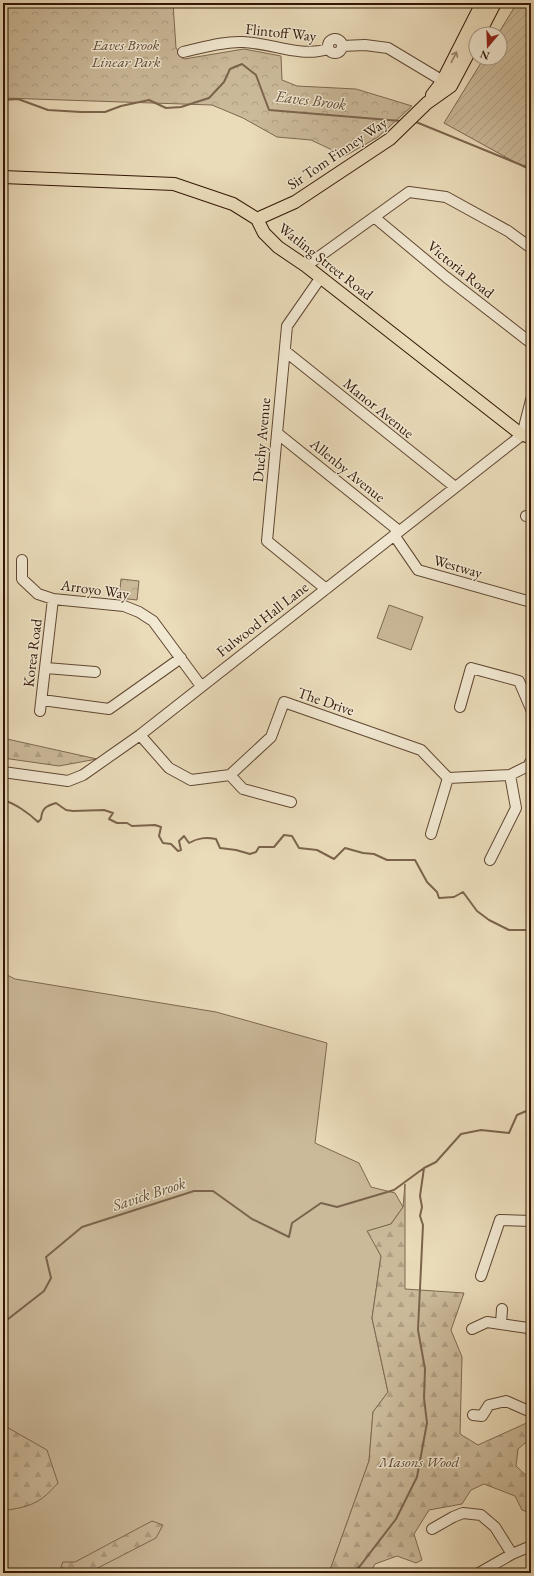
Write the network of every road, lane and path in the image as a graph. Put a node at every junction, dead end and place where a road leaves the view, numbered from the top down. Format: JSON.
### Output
{"nodes":[{"id":1,"x":482,"y":3,"type":"edge"},
{"id":2,"x":495,"y":3,"type":"edge"},
{"id":3,"x":483,"y":26,"type":"edge"},
{"id":4,"x":468,"y":51,"type":"edge"},
{"id":5,"x":183,"y":52,"type":"dead end"},
{"id":6,"x":446,"y":84,"type":"junction"},
{"id":7,"x":3,"y":177,"type":"edge"},
{"id":8,"x":374,"y":217,"type":"junction"},
{"id":9,"x":257,"y":219,"type":"junction"},
{"id":10,"x":531,"y":248,"type":"edge"},
{"id":11,"x":306,"y":266,"type":"junction"},
{"id":12,"x":321,"y":277,"type":"junction"},
{"id":13,"x":531,"y":343,"type":"edge"},
{"id":14,"x":285,"y":352,"type":"junction"},
{"id":15,"x":531,"y":400,"type":"edge"},
{"id":16,"x":277,"y":433,"type":"junction"},
{"id":17,"x":526,"y":436,"type":"edge"},
{"id":18,"x":455,"y":487,"type":"junction"},
{"id":19,"x":397,"y":533,"type":"junction"},
{"id":20,"x":22,"y":560,"type":"dead end"},
{"id":21,"x":326,"y":589,"type":"junction"},
{"id":22,"x":54,"y":599,"type":"junction"},
{"id":23,"x":531,"y":602,"type":"edge"},
{"id":24,"x":181,"y":658,"type":"junction"},
{"id":25,"x":46,"y":668,"type":"junction"},
{"id":26,"x":95,"y":672,"type":"dead end"},
{"id":27,"x":201,"y":686,"type":"junction"},
{"id":28,"x":42,"y":700,"type":"junction"},
{"id":29,"x":460,"y":707,"type":"dead end"},
{"id":30,"x":531,"y":709,"type":"edge"},
{"id":31,"x":40,"y":711,"type":"dead end"},
{"id":32,"x":140,"y":735,"type":"junction"},
{"id":33,"x":531,"y":761,"type":"edge"},
{"id":34,"x":3,"y":772,"type":"edge"},
{"id":35,"x":230,"y":775,"type":"junction"},
{"id":36,"x":510,"y":775,"type":"junction"},
{"id":37,"x":448,"y":778,"type":"junction"},
{"id":38,"x":291,"y":802,"type":"dead end"},
{"id":39,"x":431,"y":834,"type":"dead end"},
{"id":40,"x":490,"y":860,"type":"dead end"},
{"id":41,"x":531,"y":1221,"type":"edge"},
{"id":42,"x":481,"y":1276,"type":"dead end"},
{"id":43,"x":502,"y":1309,"type":"dead end"},
{"id":44,"x":501,"y":1324,"type":"junction"},
{"id":45,"x":472,"y":1329,"type":"dead end"},
{"id":46,"x":531,"y":1332,"type":"edge"},
{"id":47,"x":531,"y":1412,"type":"edge"},
{"id":48,"x":473,"y":1415,"type":"dead end"},
{"id":49,"x":432,"y":1529,"type":"dead end"},
{"id":50,"x":531,"y":1546,"type":"edge"},
{"id":51,"x":512,"y":1554,"type":"junction"},
{"id":52,"x":479,"y":1573,"type":"edge"}],
"edges":[{"from":6,"to":1,"type":"main road","name":"Sir Tom Finney Way","one_way":true},
{"from":2,"to":3,"type":"main road"},
{"from":4,"to":6,"type":"main road","name":"Sir Tom Finney Way"},
{"from":5,"to":6,"type":"street","name":"Flintoff Way"},
{"from":6,"to":9,"type":"main road","name":"Sir Tom Finney Way"},
{"from":7,"to":9,"type":"main road","name":"Watling Street Road"},
{"from":8,"to":10,"type":"street"},
{"from":8,"to":11,"type":"street"},
{"from":8,"to":13,"type":"street","name":"Victoria Road"},
{"from":9,"to":11,"type":"main road","name":"Watling Street Road"},
{"from":11,"to":12,"type":"main road","name":"Watling Street Road"},
{"from":12,"to":14,"type":"street","name":"Duchy Avenue"},
{"from":12,"to":17,"type":"main road","name":"Watling Street Road"},
{"from":14,"to":16,"type":"street","name":"Duchy Avenue"},
{"from":14,"to":18,"type":"street","name":"Manor Avenue"},
{"from":15,"to":17,"type":"street"},
{"from":16,"to":19,"type":"street","name":"Allenby Avenue"},
{"from":16,"to":21,"type":"street","name":"Duchy Avenue"},
{"from":17,"to":18,"type":"street","name":"Fulwood Hall Lane"},
{"from":18,"to":19,"type":"street","name":"Fulwood Hall Lane"},
{"from":19,"to":21,"type":"street","name":"Fulwood Hall Lane"},
{"from":19,"to":23,"type":"street","name":"Westway"},
{"from":20,"to":22,"type":"street","name":"Arroyo Way"},
{"from":21,"to":27,"type":"street","name":"Fulwood Hall Lane"},
{"from":22,"to":24,"type":"street","name":"Arroyo Way"},
{"from":22,"to":25,"type":"street","name":"Korea Road"},
{"from":24,"to":27,"type":"street","name":"Arroyo Way"},
{"from":24,"to":28,"type":"street"},
{"from":25,"to":26,"type":"street"},
{"from":25,"to":28,"type":"street","name":"Korea Road"},
{"from":27,"to":32,"type":"street","name":"Fulwood Hall Lane"},
{"from":28,"to":31,"type":"street","name":"Korea Road"},
{"from":29,"to":30,"type":"street"},
{"from":32,"to":34,"type":"street","name":"Fulwood Hall Lane"},
{"from":32,"to":35,"type":"street"},
{"from":33,"to":36,"type":"street"},
{"from":35,"to":37,"type":"street","name":"The Drive"},
{"from":35,"to":38,"type":"street"},
{"from":36,"to":37,"type":"street"},
{"from":36,"to":40,"type":"street"},
{"from":37,"to":39,"type":"street"},
{"from":41,"to":42,"type":"street"},
{"from":43,"to":44,"type":"street"},
{"from":44,"to":45,"type":"street"},
{"from":44,"to":46,"type":"street"},
{"from":47,"to":48,"type":"street"},
{"from":49,"to":51,"type":"street"},
{"from":50,"to":51,"type":"street"},
{"from":51,"to":52,"type":"street"}]}
